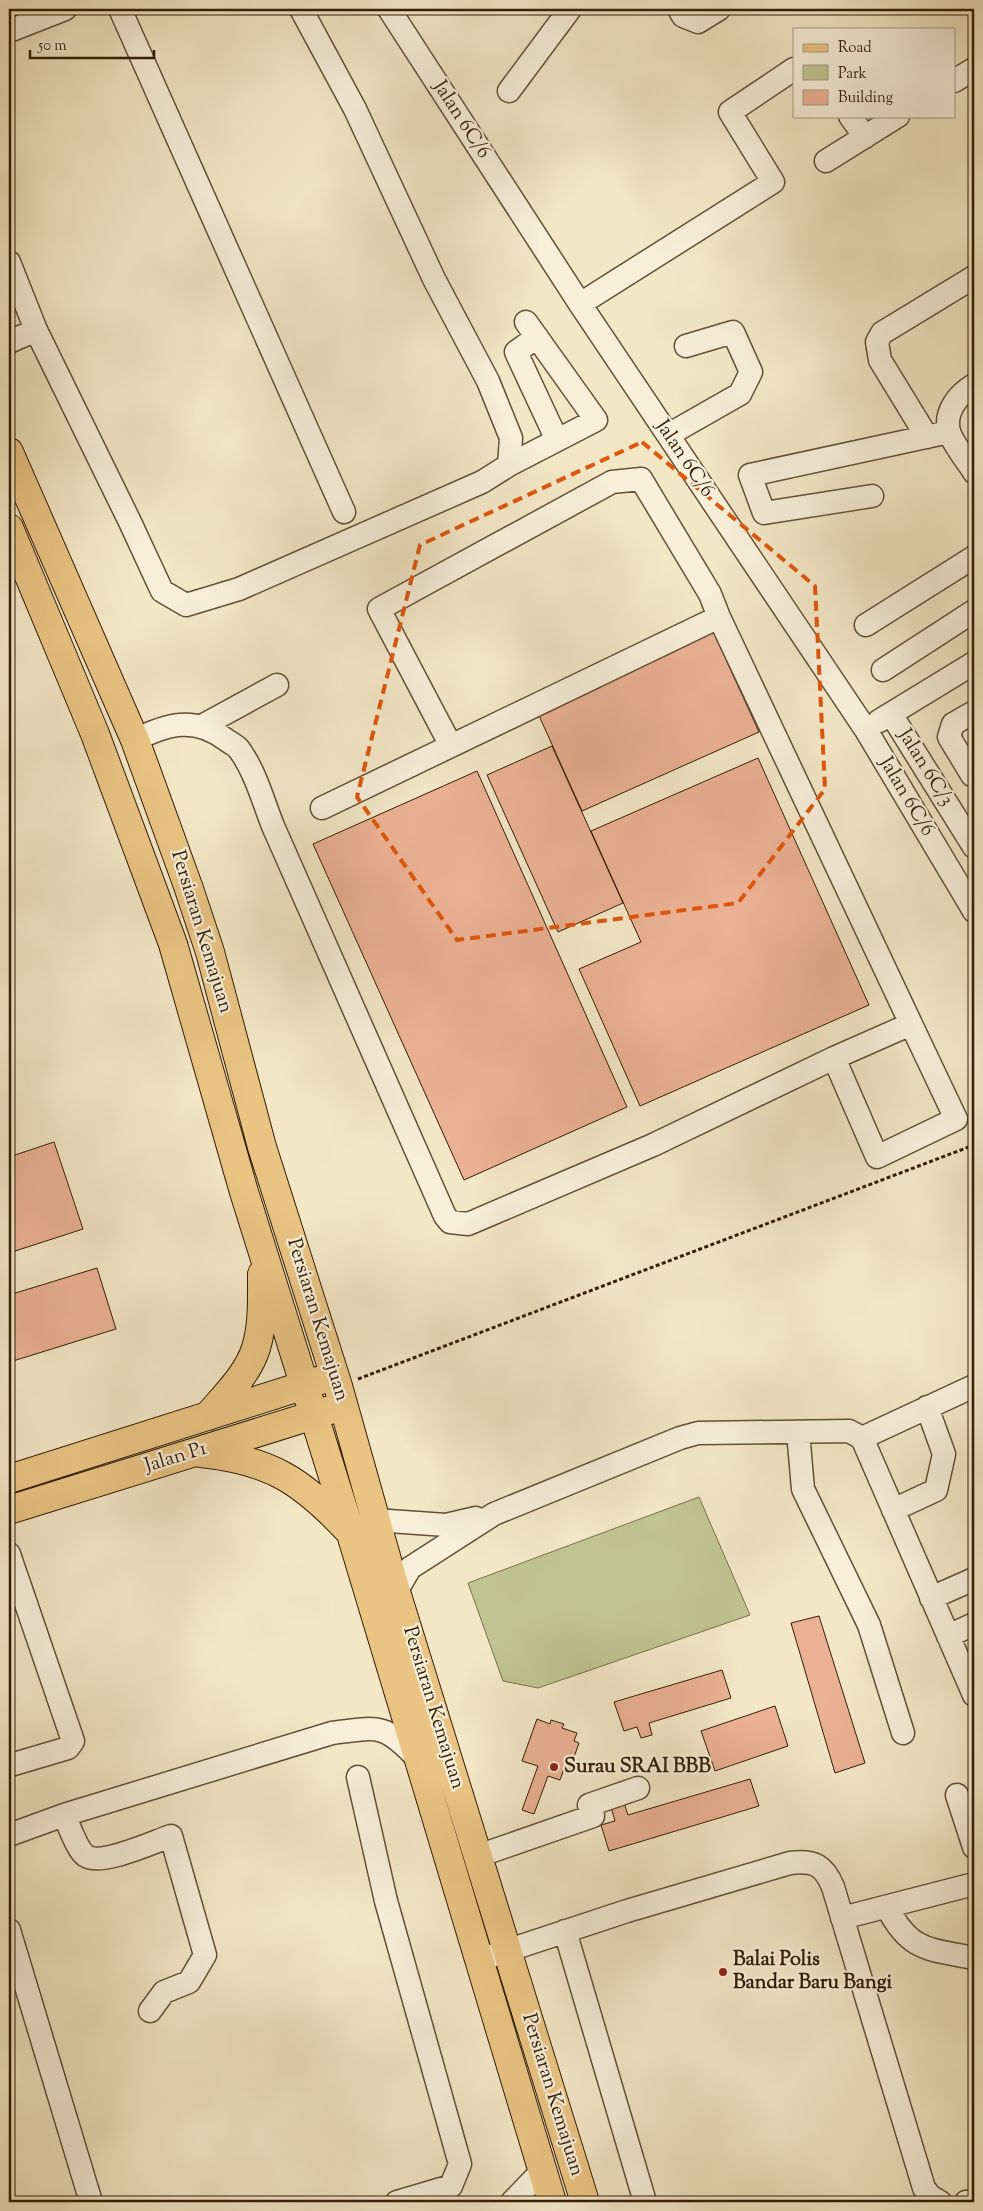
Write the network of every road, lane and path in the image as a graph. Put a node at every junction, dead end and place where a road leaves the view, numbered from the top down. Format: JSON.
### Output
{"nodes":[{"id":1,"x":65,"y":9,"type":"edge"},
{"id":2,"x":120,"y":9,"type":"edge"},
{"id":3,"x":302,"y":9,"type":"edge"},
{"id":4,"x":390,"y":9,"type":"edge"},
{"id":5,"x":570,"y":9,"type":"edge"},
{"id":6,"x":679,"y":9,"type":"edge"},
{"id":7,"x":720,"y":9,"type":"edge"},
{"id":8,"x":9,"y":31,"type":"edge"},
{"id":9,"x":974,"y":69,"type":"edge"},
{"id":10,"x":790,"y":75,"type":"edge"},
{"id":11,"x":956,"y":80,"type":"edge"},
{"id":12,"x":509,"y":91,"type":"dead end"},
{"id":13,"x":851,"y":118,"type":"edge"},
{"id":14,"x":895,"y":118,"type":"edge"},
{"id":15,"x":865,"y":137,"type":"junction"},
{"id":16,"x":826,"y":161,"type":"dead end"},
{"id":17,"x":9,"y":262,"type":"edge"},
{"id":18,"x":974,"y":277,"type":"edge"},
{"id":19,"x":580,"y":304,"type":"junction"},
{"id":20,"x":36,"y":330,"type":"junction"},
{"id":21,"x":9,"y":342,"type":"edge"},
{"id":22,"x":686,"y":346,"type":"dead end"},
{"id":23,"x":974,"y":385,"type":"edge"},
{"id":24,"x":949,"y":432,"type":"junction"},
{"id":25,"x":668,"y":435,"type":"junction"},
{"id":26,"x":927,"y":437,"type":"junction"},
{"id":27,"x":557,"y":440,"type":"junction"},
{"id":28,"x":9,"y":452,"type":"edge"},
{"id":29,"x":509,"y":465,"type":"junction"},
{"id":30,"x":974,"y":472,"type":"edge"},
{"id":31,"x":872,"y":496,"type":"dead end"},
{"id":32,"x":344,"y":512,"type":"dead end"},
{"id":33,"x":9,"y":528,"type":"edge"},
{"id":34,"x":974,"y":557,"type":"edge"},
{"id":35,"x":974,"y":610,"type":"edge"},
{"id":36,"x":719,"y":617,"type":"junction"},
{"id":37,"x":866,"y":625,"type":"dead end"},
{"id":38,"x":974,"y":663,"type":"edge"},
{"id":39,"x":884,"y":670,"type":"dead end"},
{"id":40,"x":277,"y":685,"type":"dead end"},
{"id":41,"x":974,"y":712,"type":"edge"},
{"id":42,"x":891,"y":714,"type":"junction"},
{"id":43,"x":202,"y":726,"type":"junction"},
{"id":44,"x":866,"y":730,"type":"junction"},
{"id":45,"x":135,"y":740,"type":"junction"},
{"id":46,"x":451,"y":746,"type":"junction"},
{"id":47,"x":973,"y":775,"type":"edge"},
{"id":48,"x":941,"y":794,"type":"junction"},
{"id":49,"x":322,"y":808,"type":"dead end"},
{"id":50,"x":974,"y":847,"type":"edge"},
{"id":51,"x":974,"y":911,"type":"edge"},
{"id":52,"x":911,"y":1024,"type":"junction"},
{"id":53,"x":834,"y":1058,"type":"junction"},
{"id":54,"x":974,"y":1145,"type":"edge"},
{"id":55,"x":262,"y":1250,"type":"junction"},
{"id":56,"x":304,"y":1385,"type":"junction"},
{"id":57,"x":974,"y":1386,"type":"edge"},
{"id":58,"x":339,"y":1389,"type":"junction"},
{"id":59,"x":927,"y":1407,"type":"junction"},
{"id":60,"x":314,"y":1415,"type":"junction"},
{"id":61,"x":208,"y":1416,"type":"junction"},
{"id":62,"x":798,"y":1432,"type":"junction"},
{"id":63,"x":862,"y":1438,"type":"junction"},
{"id":64,"x":194,"y":1452,"type":"junction"},
{"id":65,"x":9,"y":1479,"type":"edge"},
{"id":66,"x":9,"y":1510,"type":"edge"},
{"id":67,"x":893,"y":1510,"type":"junction"},
{"id":68,"x":494,"y":1514,"type":"junction"},
{"id":69,"x":375,"y":1520,"type":"junction"},
{"id":70,"x":351,"y":1534,"type":"junction"},
{"id":71,"x":9,"y":1554,"type":"edge"},
{"id":72,"x":974,"y":1579,"type":"edge"},
{"id":73,"x":396,"y":1592,"type":"junction"},
{"id":74,"x":931,"y":1598,"type":"junction"},
{"id":75,"x":974,"y":1624,"type":"edge"},
{"id":76,"x":948,"y":1636,"type":"junction"},
{"id":77,"x":972,"y":1682,"type":"edge"},
{"id":78,"x":903,"y":1733,"type":"dead end"},
{"id":79,"x":419,"y":1760,"type":"junction"},
{"id":80,"x":14,"y":1764,"type":"dead end"},
{"id":81,"x":358,"y":1777,"type":"dead end"},
{"id":82,"x":638,"y":1788,"type":"dead end"},
{"id":83,"x":957,"y":1795,"type":"dead end"},
{"id":84,"x":64,"y":1815,"type":"junction"},
{"id":85,"x":9,"y":1835,"type":"edge"},
{"id":86,"x":974,"y":1847,"type":"edge"},
{"id":87,"x":478,"y":1856,"type":"junction"},
{"id":88,"x":974,"y":1884,"type":"edge"},
{"id":89,"x":887,"y":1907,"type":"junction"},
{"id":90,"x":842,"y":1918,"type":"junction"},
{"id":91,"x":9,"y":1930,"type":"edge"},
{"id":92,"x":564,"y":1931,"type":"junction"},
{"id":93,"x":508,"y":1949,"type":"junction"},
{"id":94,"x":974,"y":1958,"type":"edge"},
{"id":95,"x":479,"y":1960,"type":"junction"},
{"id":96,"x":150,"y":2011,"type":"dead end"},
{"id":97,"x":542,"y":2171,"type":"junction"},
{"id":98,"x":974,"y":2200,"type":"edge"},
{"id":99,"x":91,"y":2202,"type":"edge"},
{"id":100,"x":397,"y":2202,"type":"edge"},
{"id":101,"x":512,"y":2202,"type":"edge"},
{"id":102,"x":552,"y":2202,"type":"edge"},
{"id":103,"x":585,"y":2202,"type":"edge"},
{"id":104,"x":645,"y":2202,"type":"edge"},
{"id":105,"x":940,"y":2202,"type":"edge"},
{"id":106,"x":966,"y":2202,"type":"edge"}],
"edges":[{"from":1,"to":8,"type":"street"},
{"from":2,"to":32,"type":"street"},
{"from":3,"to":29,"type":"street"},
{"from":4,"to":19,"type":"street","name":"Jalan 6C/6"},
{"from":5,"to":12,"type":"street"},
{"from":6,"to":7,"type":"street"},
{"from":9,"to":11,"type":"street"},
{"from":10,"to":19,"type":"street"},
{"from":13,"to":15,"type":"street"},
{"from":14,"to":15,"type":"street"},
{"from":15,"to":16,"type":"street"},
{"from":17,"to":20,"type":"street"},
{"from":18,"to":26,"type":"street"},
{"from":19,"to":25,"type":"street","name":"Jalan 6C/6"},
{"from":20,"to":21,"type":"street"},
{"from":20,"to":29,"type":"street"},
{"from":22,"to":25,"type":"street"},
{"from":23,"to":24,"type":"street"},
{"from":24,"to":26,"type":"street"},
{"from":24,"to":30,"type":"street"},
{"from":25,"to":44,"type":"street","name":"Jalan 6C/6"},
{"from":26,"to":31,"type":"street"},
{"from":27,"to":27,"type":"street"},
{"from":27,"to":29,"type":"street"},
{"from":28,"to":45,"type":"main road","name":"Persiaran Kemajuan"},
{"from":33,"to":55,"type":"main road","name":"Persiaran Kemajuan"},
{"from":34,"to":37,"type":"street"},
{"from":35,"to":39,"type":"street"},
{"from":36,"to":46,"type":"street"},
{"from":36,"to":46,"type":"street"},
{"from":36,"to":52,"type":"street"},
{"from":38,"to":42,"type":"street"},
{"from":40,"to":43,"type":"street"},
{"from":41,"to":47,"type":"street"},
{"from":42,"to":44,"type":"street"},
{"from":42,"to":48,"type":"street","name":"Jalan 6C/3"},
{"from":43,"to":45,"type":"street"},
{"from":43,"to":53,"type":"street"},
{"from":44,"to":51,"type":"street","name":"Jalan 6C/6"},
{"from":45,"to":58,"type":"main road","name":"Persiaran Kemajuan"},
{"from":46,"to":49,"type":"street"},
{"from":47,"to":48,"type":"street"},
{"from":48,"to":50,"type":"street","name":"Jalan 6C/3"},
{"from":52,"to":53,"type":"street"},
{"from":52,"to":53,"type":"street"},
{"from":54,"to":58,"type":"path"},
{"from":55,"to":56,"type":"main road","name":"Persiaran Kemajuan"},
{"from":55,"to":61,"type":"main road"},
{"from":56,"to":58,"type":"main road","name":"Jalan P1"},
{"from":56,"to":60,"type":"main road","name":"Persiaran Kemajuan"},
{"from":56,"to":61,"type":"main road","name":"Jalan P1"},
{"from":57,"to":59,"type":"street"},
{"from":58,"to":60,"type":"main road","name":"Jalan P1"},
{"from":58,"to":69,"type":"main road","name":"Persiaran Kemajuan"},
{"from":59,"to":63,"type":"street"},
{"from":59,"to":67,"type":"street"},
{"from":60,"to":64,"type":"main road","name":"Jalan P1"},
{"from":60,"to":70,"type":"main road","name":"Persiaran Kemajuan"},
{"from":61,"to":65,"type":"main road","name":"Jalan P1"},
{"from":62,"to":63,"type":"street"},
{"from":62,"to":68,"type":"street"},
{"from":62,"to":78,"type":"street"},
{"from":63,"to":67,"type":"street"},
{"from":64,"to":66,"type":"main road","name":"Jalan P1"},
{"from":64,"to":70,"type":"main road"},
{"from":67,"to":74,"type":"street"},
{"from":68,"to":69,"type":"street"},
{"from":68,"to":73,"type":"street"},
{"from":69,"to":73,"type":"main road","name":"Persiaran Kemajuan"},
{"from":70,"to":79,"type":"main road","name":"Persiaran Kemajuan"},
{"from":71,"to":80,"type":"street"},
{"from":72,"to":74,"type":"street"},
{"from":73,"to":87,"type":"main road","name":"Persiaran Kemajuan"},
{"from":74,"to":76,"type":"street"},
{"from":75,"to":76,"type":"street"},
{"from":76,"to":77,"type":"street"},
{"from":79,"to":84,"type":"street"},
{"from":79,"to":95,"type":"main road","name":"Persiaran Kemajuan"},
{"from":81,"to":100,"type":"street"},
{"from":82,"to":87,"type":"street"},
{"from":83,"to":86,"type":"street"},
{"from":84,"to":85,"type":"street"},
{"from":84,"to":96,"type":"street"},
{"from":87,"to":93,"type":"main road","name":"Persiaran Kemajuan"},
{"from":88,"to":89,"type":"street"},
{"from":89,"to":90,"type":"street"},
{"from":89,"to":94,"type":"street"},
{"from":90,"to":92,"type":"street"},
{"from":90,"to":105,"type":"street"},
{"from":91,"to":99,"type":"street"},
{"from":92,"to":93,"type":"street"},
{"from":92,"to":104,"type":"street"},
{"from":93,"to":95,"type":"street"},
{"from":93,"to":103,"type":"main road","name":"Persiaran Kemajuan"},
{"from":95,"to":97,"type":"main road","name":"Persiaran Kemajuan"},
{"from":97,"to":101,"type":"street"},
{"from":97,"to":102,"type":"main road","name":"Persiaran Kemajuan"},
{"from":98,"to":106,"type":"street"}]}
